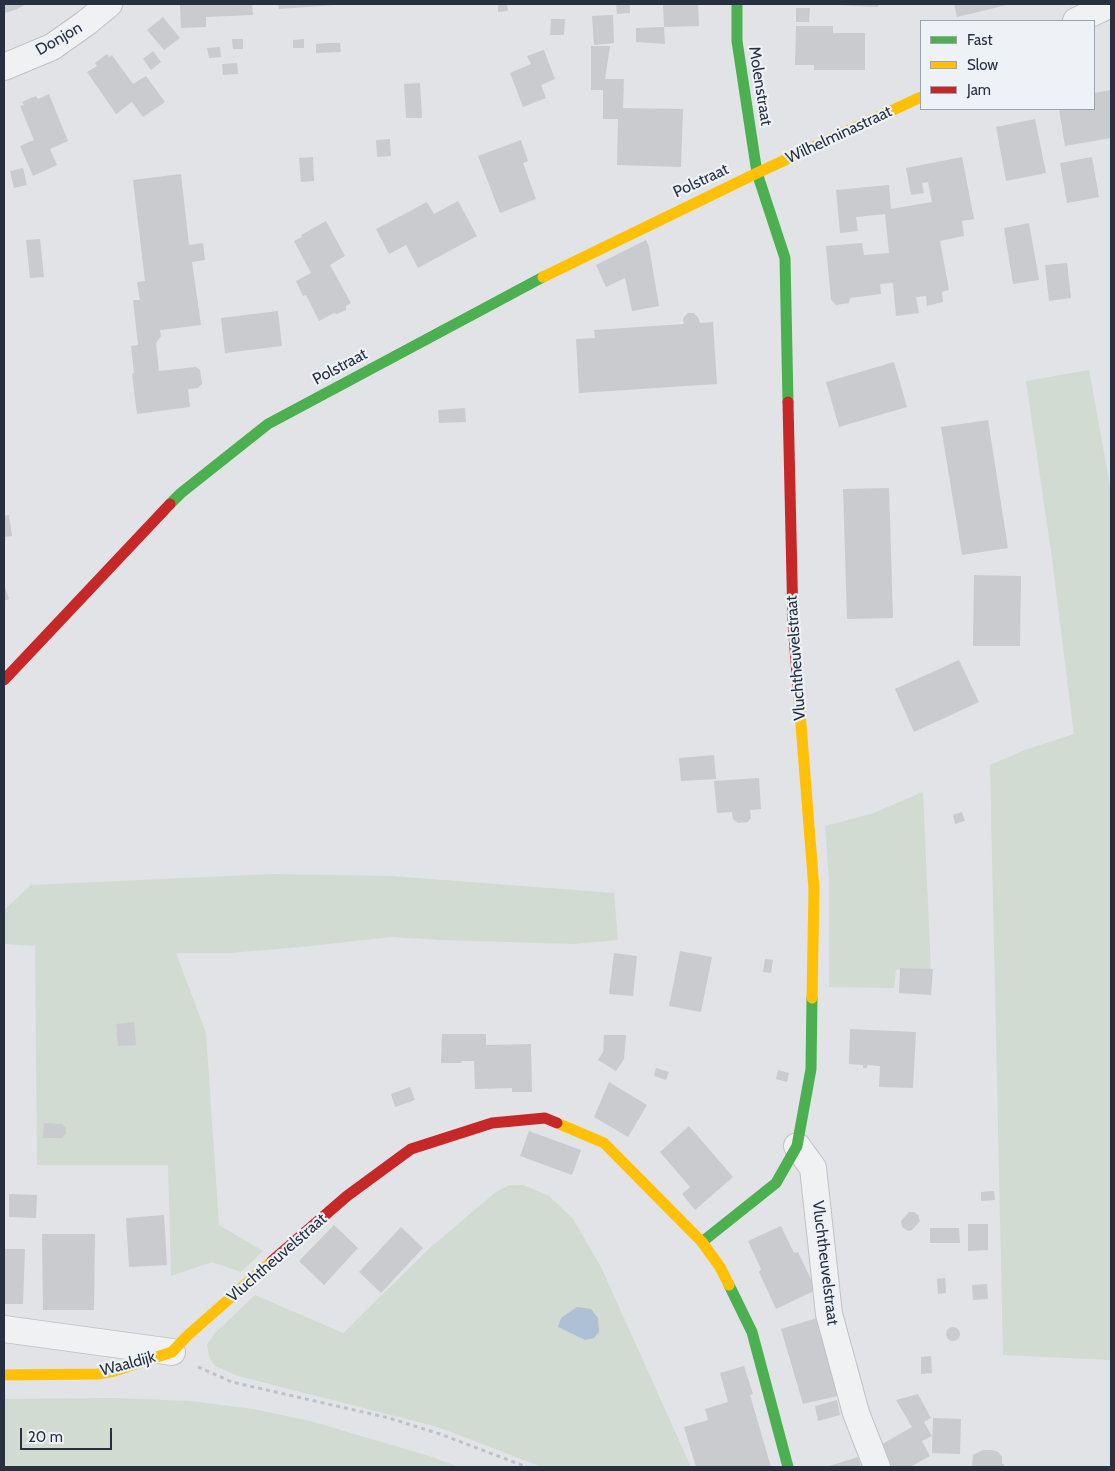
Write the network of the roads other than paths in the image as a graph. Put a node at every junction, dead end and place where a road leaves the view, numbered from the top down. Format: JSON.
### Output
{"nodes":[{"id":1,"x":109,"y":4,"type":"edge"},
{"id":2,"x":737,"y":4,"type":"edge"},
{"id":3,"x":1111,"y":4,"type":"edge"},
{"id":4,"x":1078,"y":20,"type":"edge"},
{"id":5,"x":4,"y":67,"type":"edge"},
{"id":6,"x":920,"y":97,"type":"edge"},
{"id":7,"x":757,"y":173,"type":"junction"},
{"id":8,"x":4,"y":680,"type":"edge"},
{"id":9,"x":798,"y":1146,"type":"junction"},
{"id":10,"x":702,"y":1242,"type":"junction"},
{"id":11,"x":4,"y":1329,"type":"edge"},
{"id":12,"x":172,"y":1352,"type":"junction"},
{"id":13,"x":4,"y":1374,"type":"edge"},
{"id":14,"x":788,"y":1467,"type":"edge"},
{"id":15,"x":877,"y":1467,"type":"edge"}],
"edges":[{"from":1,"to":5,"type":"street","name":"Donjon"},
{"from":2,"to":7,"type":"street","name":"Molenstraat"},
{"from":3,"to":4,"type":"street"},
{"from":6,"to":7,"type":"street","name":"Wilhelminastraat"},
{"from":7,"to":8,"type":"street","name":"Polstraat"},
{"from":7,"to":9,"type":"street","name":"Vluchtheuvelstraat"},
{"from":9,"to":10,"type":"street","name":"Vluchtheuvelstraat"},
{"from":9,"to":15,"type":"street","name":"Vluchtheuvelstraat"},
{"from":10,"to":12,"type":"street","name":"Vluchtheuvelstraat"},
{"from":10,"to":14,"type":"street","name":"Vluchtheuvelstraat"},
{"from":11,"to":12,"type":"street","name":"Waaldijk"},
{"from":12,"to":13,"type":"street","name":"Waaldijk"}]}
